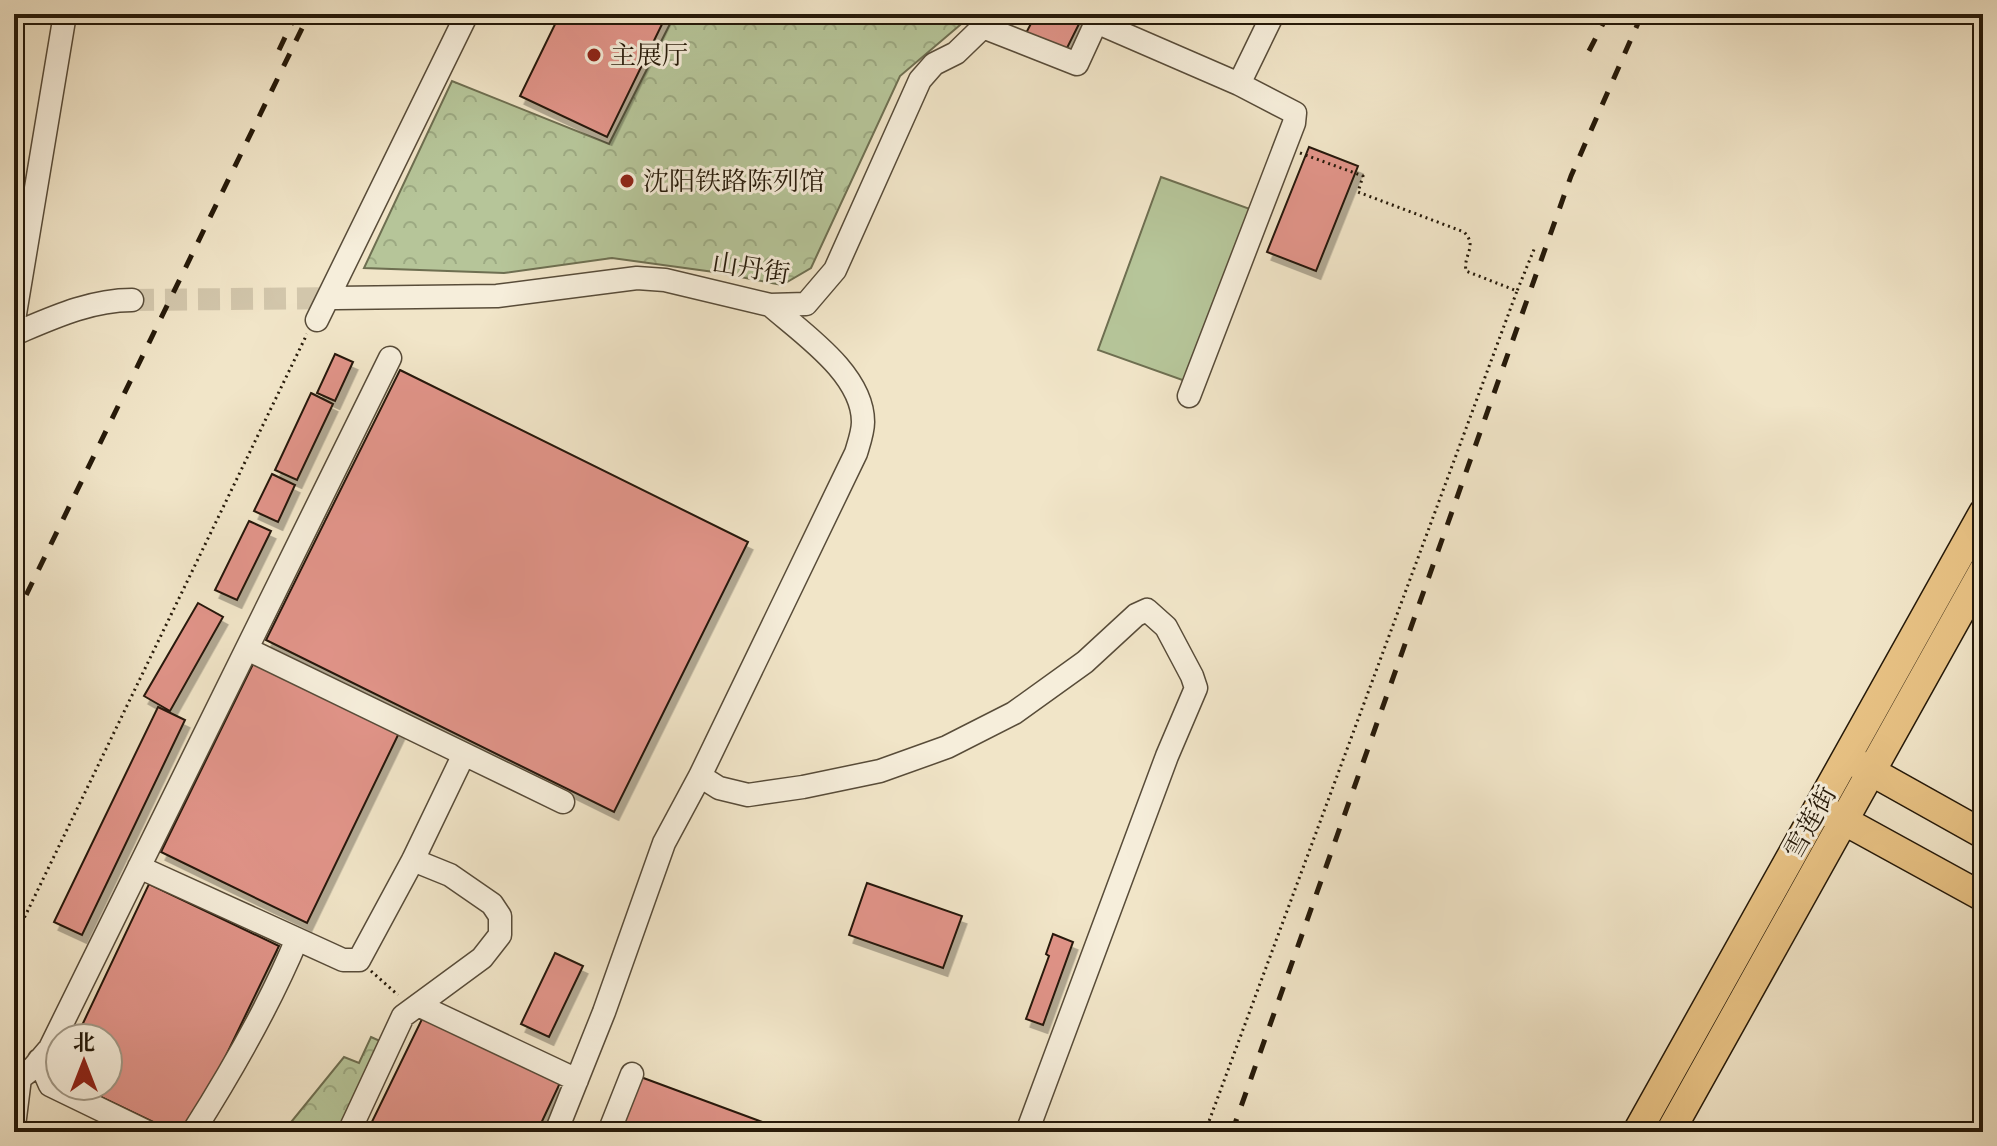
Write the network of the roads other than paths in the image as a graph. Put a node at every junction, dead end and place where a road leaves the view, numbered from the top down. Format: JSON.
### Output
{"nodes":[{"id":1,"x":65,"y":14,"type":"edge"},
{"id":2,"x":467,"y":14,"type":"edge"},
{"id":3,"x":1273,"y":14,"type":"edge"},
{"id":4,"x":1098,"y":18,"type":"edge"},
{"id":5,"x":988,"y":20,"type":"edge"},
{"id":6,"x":1239,"y":84,"type":"junction"},
{"id":7,"x":336,"y":298,"type":"tunnel mouth"},
{"id":8,"x":132,"y":300,"type":"tunnel mouth"},
{"id":9,"x":770,"y":305,"type":"junction"},
{"id":10,"x":14,"y":320,"type":"edge"},
{"id":11,"x":317,"y":320,"type":"road end"},
{"id":12,"x":14,"y":334,"type":"edge"},
{"id":13,"x":390,"y":358,"type":"dead end"},
{"id":14,"x":1189,"y":396,"type":"dead end"},
{"id":15,"x":1983,"y":513,"type":"edge"},
{"id":16,"x":1983,"y":571,"type":"edge"},
{"id":17,"x":247,"y":649,"type":"junction"},
{"id":18,"x":464,"y":754,"type":"junction"},
{"id":19,"x":1847,"y":757,"type":"junction"},
{"id":20,"x":1872,"y":773,"type":"junction"},
{"id":21,"x":700,"y":776,"type":"junction"},
{"id":22,"x":563,"y":802,"type":"dead end"},
{"id":23,"x":1819,"y":806,"type":"junction"},
{"id":24,"x":1844,"y":821,"type":"junction"},
{"id":25,"x":1983,"y":834,"type":"edge"},
{"id":26,"x":413,"y":860,"type":"junction"},
{"id":27,"x":139,"y":867,"type":"junction"},
{"id":28,"x":1983,"y":897,"type":"edge"},
{"id":29,"x":297,"y":939,"type":"junction"},
{"id":30,"x":418,"y":1005,"type":"junction"},
{"id":31,"x":39,"y":1060,"type":"junction"},
{"id":32,"x":632,"y":1074,"type":"dead end"},
{"id":33,"x":577,"y":1080,"type":"junction"},
{"id":34,"x":14,"y":1126,"type":"edge"},
{"id":35,"x":147,"y":1132,"type":"edge"},
{"id":36,"x":193,"y":1132,"type":"edge"},
{"id":37,"x":349,"y":1132,"type":"edge"},
{"id":38,"x":556,"y":1132,"type":"edge"},
{"id":39,"x":609,"y":1132,"type":"edge"},
{"id":40,"x":1027,"y":1132,"type":"edge"},
{"id":41,"x":1637,"y":1132,"type":"edge"},
{"id":42,"x":1670,"y":1132,"type":"edge"}],
"edges":[{"from":1,"to":10,"type":"street"},
{"from":2,"to":11,"type":"street"},
{"from":3,"to":6,"type":"street"},
{"from":4,"to":5,"type":"street"},
{"from":4,"to":6,"type":"street"},
{"from":5,"to":9,"type":"street","name":"山丹街"},
{"from":6,"to":14,"type":"street"},
{"from":7,"to":9,"type":"street","name":"山丹街"},
{"from":8,"to":12,"type":"street"},
{"from":9,"to":21,"type":"street"},
{"from":13,"to":17,"type":"street"},
{"from":15,"to":19,"type":"main road","name":"雪莲街"},
{"from":16,"to":20,"type":"main road","name":"雪莲街"},
{"from":17,"to":18,"type":"street"},
{"from":17,"to":27,"type":"street"},
{"from":18,"to":22,"type":"street"},
{"from":18,"to":26,"type":"street"},
{"from":19,"to":20,"type":"main road"},
{"from":19,"to":23,"type":"main road","name":"雪莲街"},
{"from":20,"to":24,"type":"main road","name":"雪莲街"},
{"from":20,"to":25,"type":"main road"},
{"from":21,"to":33,"type":"street"},
{"from":21,"to":40,"type":"street"},
{"from":23,"to":24,"type":"main road"},
{"from":23,"to":41,"type":"main road","name":"雪莲街"},
{"from":24,"to":28,"type":"main road"},
{"from":24,"to":42,"type":"main road","name":"雪莲街"},
{"from":26,"to":29,"type":"street"},
{"from":26,"to":30,"type":"street"},
{"from":27,"to":29,"type":"street"},
{"from":27,"to":31,"type":"street"},
{"from":29,"to":36,"type":"street"},
{"from":30,"to":33,"type":"street"},
{"from":30,"to":37,"type":"street"},
{"from":31,"to":34,"type":"street"},
{"from":31,"to":35,"type":"street"},
{"from":32,"to":39,"type":"street"},
{"from":33,"to":38,"type":"street"}]}
